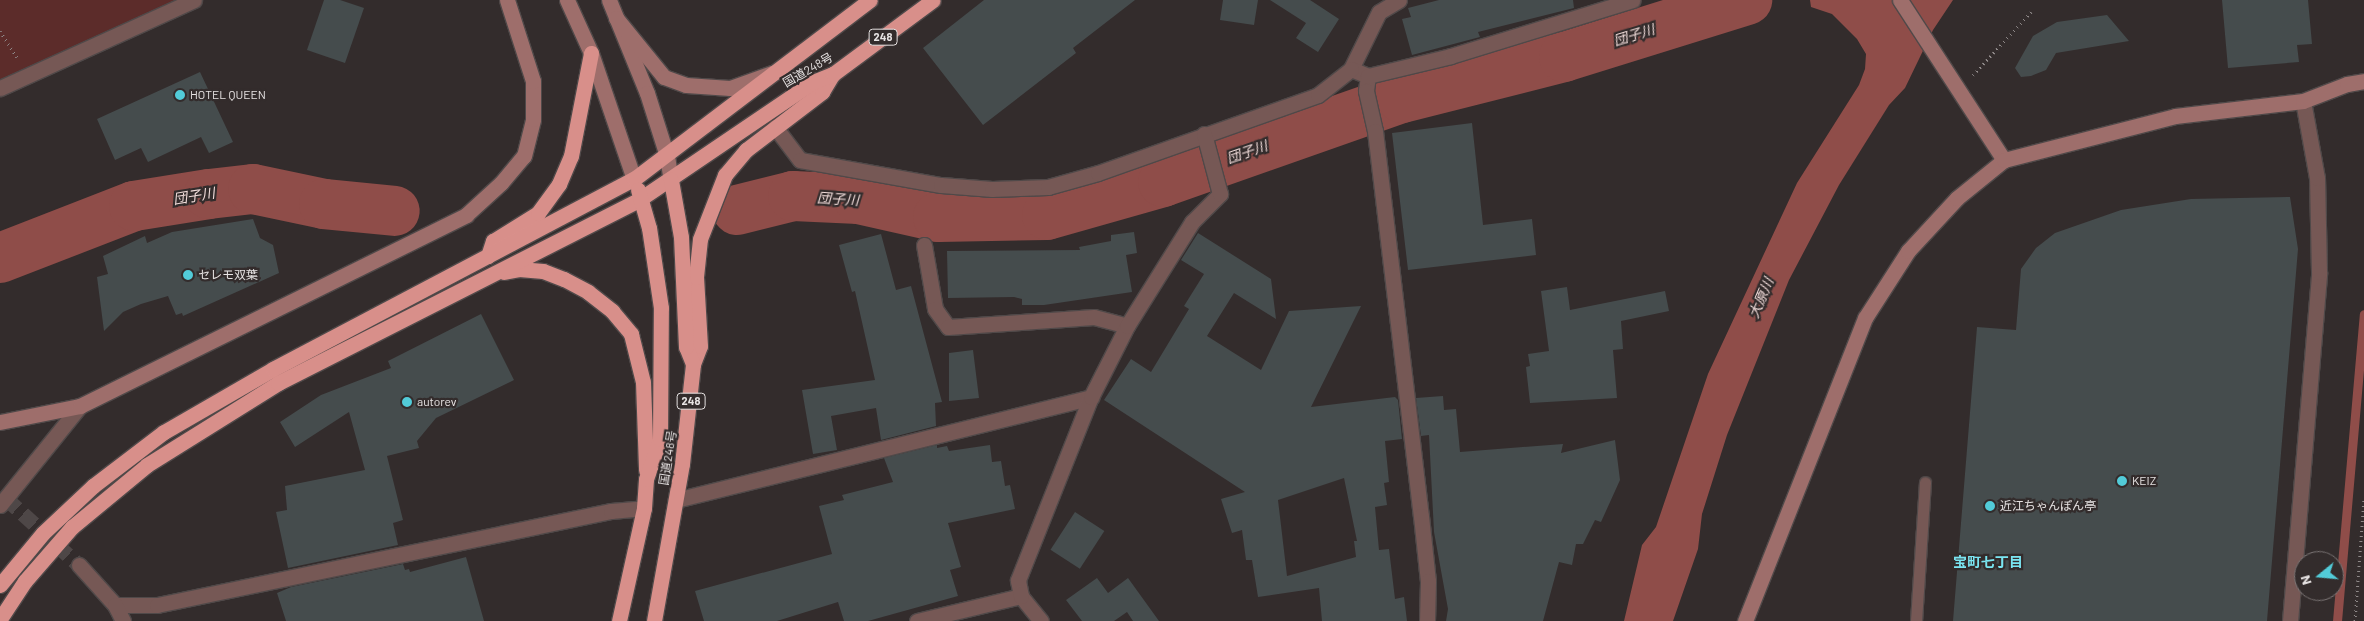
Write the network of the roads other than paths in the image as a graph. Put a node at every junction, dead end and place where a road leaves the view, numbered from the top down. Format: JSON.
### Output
{"nodes":[{"id":1,"x":194,"y":0,"type":"edge"},
{"id":2,"x":507,"y":0,"type":"edge"},
{"id":3,"x":567,"y":0,"type":"edge"},
{"id":4,"x":609,"y":0,"type":"edge"},
{"id":5,"x":870,"y":0,"type":"edge"},
{"id":6,"x":933,"y":0,"type":"edge"},
{"id":7,"x":1399,"y":0,"type":"edge"},
{"id":8,"x":1633,"y":0,"type":"edge"},
{"id":9,"x":1900,"y":0,"type":"edge"},
{"id":10,"x":616,"y":18,"type":"junction"},
{"id":11,"x":591,"y":53,"type":"junction"},
{"id":12,"x":781,"y":69,"type":"junction"},
{"id":13,"x":1351,"y":69,"type":"junction"},
{"id":14,"x":833,"y":74,"type":"junction"},
{"id":15,"x":2358,"y":82,"type":"edge"},
{"id":16,"x":1367,"y":84,"type":"junction"},
{"id":17,"x":0,"y":88,"type":"edge"},
{"id":18,"x":2303,"y":101,"type":"junction"},
{"id":19,"x":774,"y":127,"type":"junction"},
{"id":20,"x":1204,"y":134,"type":"junction"},
{"id":21,"x":667,"y":156,"type":"junction"},
{"id":22,"x":2004,"y":160,"type":"junction"},
{"id":23,"x":634,"y":179,"type":"junction"},
{"id":24,"x":671,"y":180,"type":"junction"},
{"id":25,"x":640,"y":199,"type":"junction"},
{"id":26,"x":924,"y":245,"type":"dead end"},
{"id":27,"x":488,"y":256,"type":"junction"},
{"id":28,"x":489,"y":275,"type":"junction"},
{"id":29,"x":1127,"y":326,"type":"junction"},
{"id":30,"x":693,"y":364,"type":"junction"},
{"id":31,"x":1091,"y":397,"type":"junction"},
{"id":32,"x":80,"y":406,"type":"junction"},
{"id":33,"x":0,"y":422,"type":"edge"},
{"id":34,"x":646,"y":479,"type":"junction"},
{"id":35,"x":1925,"y":482,"type":"dead end"},
{"id":36,"x":676,"y":500,"type":"junction"},
{"id":37,"x":0,"y":505,"type":"edge"},
{"id":38,"x":644,"y":508,"type":"junction"},
{"id":39,"x":80,"y":565,"type":"tunnel mouth"},
{"id":40,"x":0,"y":585,"type":"edge"},
{"id":41,"x":1021,"y":596,"type":"junction"},
{"id":42,"x":115,"y":605,"type":"junction"},
{"id":43,"x":0,"y":619,"type":"edge"},
{"id":44,"x":123,"y":621,"type":"edge"},
{"id":45,"x":619,"y":621,"type":"edge"},
{"id":46,"x":654,"y":621,"type":"edge"},
{"id":47,"x":917,"y":621,"type":"edge"},
{"id":48,"x":1041,"y":621,"type":"edge"},
{"id":49,"x":1427,"y":621,"type":"edge"},
{"id":50,"x":1745,"y":621,"type":"edge"},
{"id":51,"x":1916,"y":621,"type":"edge"},
{"id":52,"x":2290,"y":621,"type":"edge"}],
"edges":[{"from":1,"to":17,"type":"street"},
{"from":2,"to":32,"type":"street"},
{"from":3,"to":11,"type":"street"},
{"from":4,"to":10,"type":"street"},
{"from":5,"to":12,"type":"highway","name":"国道248号"},
{"from":6,"to":14,"type":"highway","name":"国道248号","number":"248"},
{"from":7,"to":13,"type":"street"},
{"from":8,"to":16,"type":"street"},
{"from":9,"to":22,"type":"street"},
{"from":10,"to":12,"type":"street"},
{"from":10,"to":21,"type":"street"},
{"from":11,"to":23,"type":"street"},
{"from":11,"to":27,"type":"highway"},
{"from":12,"to":21,"type":"highway","name":"国道248号"},
{"from":13,"to":16,"type":"street"},
{"from":13,"to":20,"type":"street"},
{"from":14,"to":19,"type":"highway","number":"248"},
{"from":14,"to":24,"type":"highway","name":"国道248号","number":"248"},
{"from":15,"to":18,"type":"street"},
{"from":16,"to":49,"type":"street"},
{"from":18,"to":22,"type":"street"},
{"from":18,"to":52,"type":"street"},
{"from":19,"to":20,"type":"street"},
{"from":19,"to":30,"type":"highway","number":"248"},
{"from":20,"to":29,"type":"street"},
{"from":21,"to":23,"type":"highway","name":"国道248号"},
{"from":21,"to":24,"type":"street"},
{"from":22,"to":50,"type":"street"},
{"from":23,"to":25,"type":"highway","name":"国道248号","number":"248"},
{"from":23,"to":27,"type":"highway"},
{"from":24,"to":25,"type":"highway","name":"国道248号","number":"248"},
{"from":24,"to":30,"type":"highway","name":"国道248号","number":"248"},
{"from":25,"to":28,"type":"highway"},
{"from":25,"to":34,"type":"highway","name":"国道248号","number":"248"},
{"from":26,"to":29,"type":"street"},
{"from":27,"to":40,"type":"highway"},
{"from":28,"to":34,"type":"highway"},
{"from":28,"to":43,"type":"highway"},
{"from":29,"to":31,"type":"street"},
{"from":30,"to":36,"type":"highway","name":"国道248号","number":"248"},
{"from":31,"to":36,"type":"street"},
{"from":31,"to":41,"type":"street"},
{"from":32,"to":33,"type":"street"},
{"from":32,"to":37,"type":"street"},
{"from":34,"to":38,"type":"highway","name":"国道248号","number":"248"},
{"from":35,"to":51,"type":"lane"},
{"from":36,"to":46,"type":"highway","name":"国道248号","number":"248"},
{"from":38,"to":42,"type":"street"},
{"from":38,"to":45,"type":"highway","name":"国道248号","number":"248"},
{"from":39,"to":42,"type":"street"},
{"from":41,"to":47,"type":"street"},
{"from":41,"to":48,"type":"street"},
{"from":42,"to":44,"type":"street"}]}
